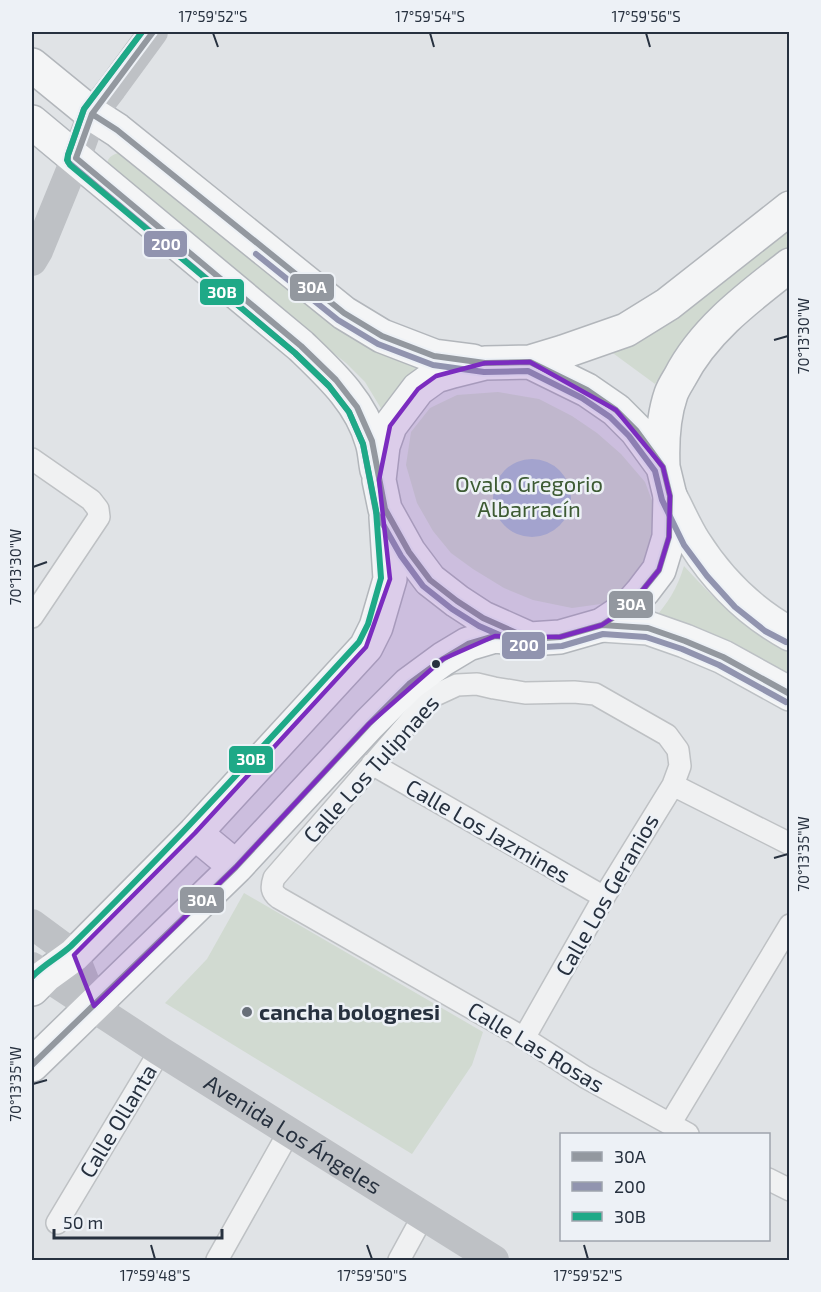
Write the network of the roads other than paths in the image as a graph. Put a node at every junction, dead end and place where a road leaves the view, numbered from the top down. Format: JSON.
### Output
{"nodes":[{"id":1,"x":153,"y":32,"type":"edge"},
{"id":2,"x":32,"y":65,"type":"edge"},
{"id":3,"x":92,"y":114,"type":"junction"},
{"id":4,"x":32,"y":122,"type":"edge"},
{"id":5,"x":76,"y":158,"type":"junction"},
{"id":6,"x":789,"y":208,"type":"edge"},
{"id":7,"x":32,"y":261,"type":"edge"},
{"id":8,"x":789,"y":265,"type":"edge"},
{"id":9,"x":530,"y":362,"type":"junction"},
{"id":10,"x":485,"y":363,"type":"junction"},
{"id":11,"x":32,"y":459,"type":"edge"},
{"id":12,"x":667,"y":482,"type":"junction"},
{"id":13,"x":382,"y":495,"type":"junction"},
{"id":14,"x":32,"y":617,"type":"edge"},
{"id":15,"x":602,"y":625,"type":"junction"},
{"id":16,"x":789,"y":634,"type":"edge"},
{"id":17,"x":530,"y":639,"type":"junction"},
{"id":18,"x":789,"y":694,"type":"edge"},
{"id":19,"x":678,"y":750,"type":"joint"},
{"id":20,"x":372,"y":764,"type":"junction"},
{"id":21,"x":672,"y":785,"type":"junction"},
{"id":22,"x":195,"y":833,"type":"junction"},
{"id":23,"x":789,"y":844,"type":"edge"},
{"id":24,"x":236,"y":867,"type":"junction"},
{"id":25,"x":274,"y":878,"type":"joint"},
{"id":26,"x":604,"y":897,"type":"junction"},
{"id":27,"x":32,"y":924,"type":"edge"},
{"id":28,"x":789,"y":925,"type":"edge"},
{"id":29,"x":74,"y":955,"type":"junction"},
{"id":30,"x":36,"y":978,"type":"edge"},
{"id":31,"x":94,"y":1006,"type":"junction"},
{"id":32,"x":524,"y":1038,"type":"junction"},
{"id":33,"x":160,"y":1051,"type":"junction"},
{"id":34,"x":32,"y":1065,"type":"edge"},
{"id":35,"x":679,"y":1129,"type":"edge"},
{"id":36,"x":289,"y":1132,"type":"junction"},
{"id":37,"x":770,"y":1180,"type":"edge"},
{"id":38,"x":789,"y":1190,"type":"edge"},
{"id":39,"x":423,"y":1216,"type":"junction"},
{"id":40,"x":57,"y":1223,"type":"dead end"},
{"id":41,"x":217,"y":1260,"type":"edge"},
{"id":42,"x":399,"y":1260,"type":"edge"},
{"id":43,"x":494,"y":1260,"type":"edge"}],
"edges":[{"from":1,"to":3,"type":"street"},
{"from":2,"to":3,"type":"main road"},
{"from":3,"to":5,"type":"street"},
{"from":3,"to":10,"type":"main road"},
{"from":4,"to":5,"type":"main road"},
{"from":5,"to":7,"type":"street"},
{"from":5,"to":13,"type":"main road"},
{"from":6,"to":9,"type":"main road"},
{"from":8,"to":12,"type":"main road"},
{"from":9,"to":10,"type":"main road"},
{"from":9,"to":12,"type":"main road"},
{"from":10,"to":13,"type":"main road"},
{"from":11,"to":14,"type":"street"},
{"from":12,"to":15,"type":"main road"},
{"from":12,"to":16,"type":"main road"},
{"from":13,"to":17,"type":"main road"},
{"from":13,"to":22,"type":"main road"},
{"from":15,"to":17,"type":"main road"},
{"from":15,"to":18,"type":"main road"},
{"from":17,"to":24,"type":"main road"},
{"from":19,"to":20,"type":"street","name":"Calle Los Tulipnaes"},
{"from":19,"to":21,"type":"street","name":"Calle Los Geranios"},
{"from":20,"to":25,"type":"street","name":"Calle Los Tulipnaes"},
{"from":20,"to":26,"type":"street","name":"Calle Los Jazmines"},
{"from":21,"to":23,"type":"street"},
{"from":21,"to":26,"type":"street","name":"Calle Los Geranios"},
{"from":22,"to":24,"type":"main road"},
{"from":22,"to":29,"type":"main road"},
{"from":24,"to":31,"type":"main road"},
{"from":25,"to":32,"type":"street","name":"Calle Las Rosas"},
{"from":26,"to":32,"type":"street","name":"Calle Los Geranios"},
{"from":27,"to":29,"type":"street"},
{"from":28,"to":35,"type":"street"},
{"from":29,"to":30,"type":"main road"},
{"from":29,"to":31,"type":"street"},
{"from":30,"to":31,"type":"street","name":"Avenida Los Ángeles"},
{"from":31,"to":33,"type":"street","name":"Avenida Los Ángeles"},
{"from":31,"to":34,"type":"main road"},
{"from":32,"to":35,"type":"street","name":"Calle Las Rosas"},
{"from":33,"to":36,"type":"street","name":"Avenida Los Ángeles"},
{"from":33,"to":40,"type":"street","name":"Calle Ollanta"},
{"from":36,"to":39,"type":"street","name":"Avenida Los Ángeles"},
{"from":36,"to":41,"type":"street"},
{"from":37,"to":38,"type":"street"},
{"from":39,"to":42,"type":"street"},
{"from":39,"to":43,"type":"street","name":"Avenida Los Ángeles"}]}
